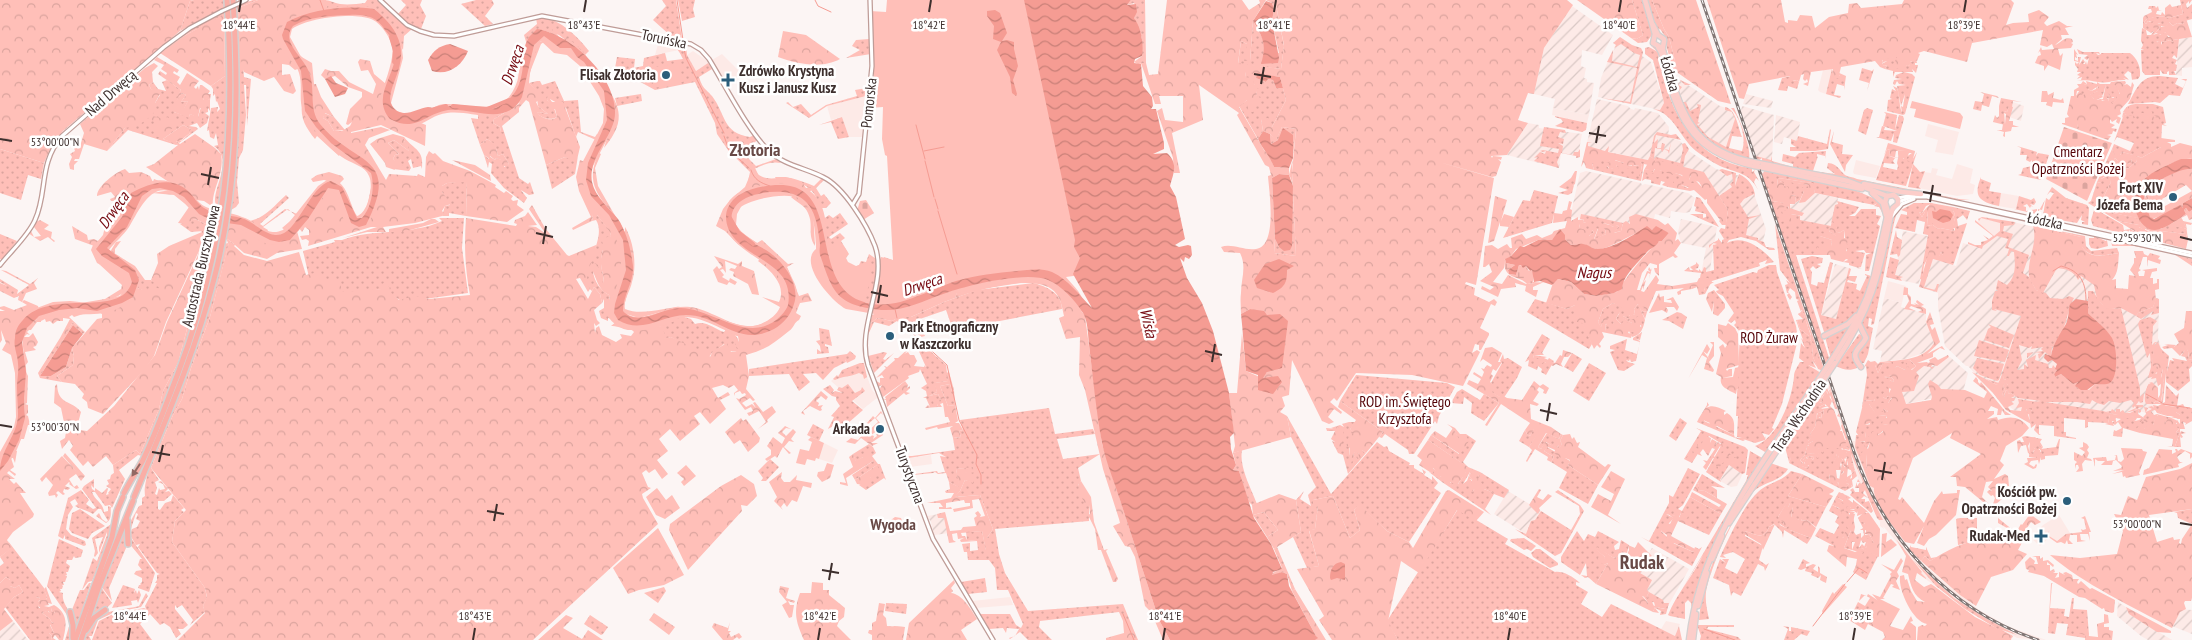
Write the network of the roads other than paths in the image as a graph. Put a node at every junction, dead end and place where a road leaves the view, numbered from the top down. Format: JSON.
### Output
{"nodes":[{"id":1,"x":227,"y":0,"type":"edge"},
{"id":2,"x":233,"y":0,"type":"edge"},
{"id":3,"x":246,"y":0,"type":"edge"},
{"id":4,"x":380,"y":0,"type":"edge"},
{"id":5,"x":870,"y":0,"type":"edge"},
{"id":6,"x":1645,"y":0,"type":"edge"},
{"id":7,"x":1657,"y":36,"type":"junction"},
{"id":8,"x":1660,"y":47,"type":"junction"},
{"id":9,"x":1756,"y":165,"type":"junction"},
{"id":10,"x":1848,"y":181,"type":"junction"},
{"id":11,"x":1872,"y":193,"type":"junction"},
{"id":12,"x":1921,"y":194,"type":"junction"},
{"id":13,"x":1886,"y":198,"type":"junction"},
{"id":14,"x":1934,"y":199,"type":"junction"},
{"id":15,"x":1898,"y":200,"type":"junction"},
{"id":16,"x":853,"y":205,"type":"junction"},
{"id":17,"x":226,"y":207,"type":"junction"},
{"id":18,"x":1890,"y":207,"type":"junction"},
{"id":19,"x":1885,"y":224,"type":"junction"},
{"id":20,"x":1888,"y":230,"type":"junction"},
{"id":21,"x":220,"y":240,"type":"junction"},
{"id":22,"x":2192,"y":255,"type":"edge"},
{"id":23,"x":0,"y":265,"type":"edge"},
{"id":24,"x":1863,"y":306,"type":"junction"},
{"id":25,"x":1859,"y":324,"type":"junction"},
{"id":26,"x":1863,"y":332,"type":"junction"},
{"id":27,"x":1824,"y":336,"type":"dead end"},
{"id":28,"x":1851,"y":338,"type":"junction"},
{"id":29,"x":866,"y":358,"type":"joint"},
{"id":30,"x":1834,"y":360,"type":"junction"},
{"id":31,"x":1861,"y":366,"type":"dead end"},
{"id":32,"x":127,"y":514,"type":"junction"},
{"id":33,"x":116,"y":516,"type":"junction"},
{"id":34,"x":109,"y":524,"type":"dead end"},
{"id":35,"x":128,"y":544,"type":"dead end"},
{"id":36,"x":96,"y":585,"type":"junction"},
{"id":37,"x":105,"y":610,"type":"dead end"},
{"id":38,"x":70,"y":612,"type":"dead end"},
{"id":39,"x":74,"y":640,"type":"edge"},
{"id":40,"x":81,"y":640,"type":"edge"},
{"id":41,"x":993,"y":640,"type":"edge"},
{"id":42,"x":1691,"y":640,"type":"edge"}],
"edges":[{"from":1,"to":17,"type":"highway","name":"Autostrada Bursztynowa"},
{"from":2,"to":17,"type":"highway","name":"Autostrada Bursztynowa"},
{"from":3,"to":23,"type":"main road","name":"Nad Drwęcą","bridge":true},
{"from":4,"to":16,"type":"main road","name":"Toruńska"},
{"from":5,"to":16,"type":"main road","name":"Pomorska"},
{"from":6,"to":7,"type":"main road","name":"Łódzka"},
{"from":7,"to":8,"type":"main road"},
{"from":7,"to":8,"type":"main road"},
{"from":8,"to":9,"type":"main road","name":"Łódzka"},
{"from":9,"to":10,"type":"main road","name":"Łódzka"},
{"from":9,"to":11,"type":"main road","name":"Łódzka"},
{"from":10,"to":12,"type":"main road"},
{"from":10,"to":13,"type":"main road","name":"Łódzka"},
{"from":11,"to":13,"type":"main road","name":"Łódzka"},
{"from":11,"to":19,"type":"main road"},
{"from":12,"to":15,"type":"main road","name":"Łódzka"},
{"from":12,"to":22,"type":"main road","name":"Łódzka"},
{"from":13,"to":15,"type":"main road"},
{"from":13,"to":18,"type":"main road"},
{"from":14,"to":15,"type":"main road","name":"Łódzka"},
{"from":14,"to":20,"type":"main road","name":"Łódzka"},
{"from":14,"to":22,"type":"main road","name":"Łódzka"},
{"from":15,"to":18,"type":"main road"},
{"from":16,"to":29,"type":"main road","name":"Toruńska"},
{"from":17,"to":21,"type":"highway","name":"Autostrada Bursztynowa"},
{"from":18,"to":19,"type":"main road","name":"Trasa Wschodnia"},
{"from":18,"to":20,"type":"main road","name":"Trasa Wschodnia"},
{"from":19,"to":24,"type":"main road","name":"Trasa Wschodnia"},
{"from":20,"to":25,"type":"main road","name":"Trasa Wschodnia"},
{"from":21,"to":32,"type":"highway","name":"Autostrada Bursztynowa"},
{"from":21,"to":33,"type":"highway","name":"Autostrada Bursztynowa","one_way":true},
{"from":24,"to":27,"type":"main road"},
{"from":24,"to":30,"type":"main road","name":"Trasa Wschodnia"},
{"from":25,"to":26,"type":"main road"},
{"from":25,"to":28,"type":"main road","name":"Trasa Wschodnia"},
{"from":26,"to":28,"type":"main road"},
{"from":26,"to":31,"type":"main road"},
{"from":28,"to":30,"type":"main road","name":"Trasa Wschodnia"},
{"from":29,"to":41,"type":"main road","name":"Turystyczna"},
{"from":30,"to":42,"type":"main road","name":"Trasa Wschodnia","bridge":true},
{"from":32,"to":35,"type":"highway"},
{"from":32,"to":36,"type":"highway","name":"Autostrada Bursztynowa"},
{"from":33,"to":34,"type":"highway"},
{"from":33,"to":36,"type":"highway","name":"Autostrada Bursztynowa"},
{"from":36,"to":39,"type":"highway","name":"Autostrada Bursztynowa"},
{"from":36,"to":40,"type":"highway","name":"Autostrada Bursztynowa"},
{"from":37,"to":40,"type":"highway"},
{"from":38,"to":39,"type":"highway"}]}
